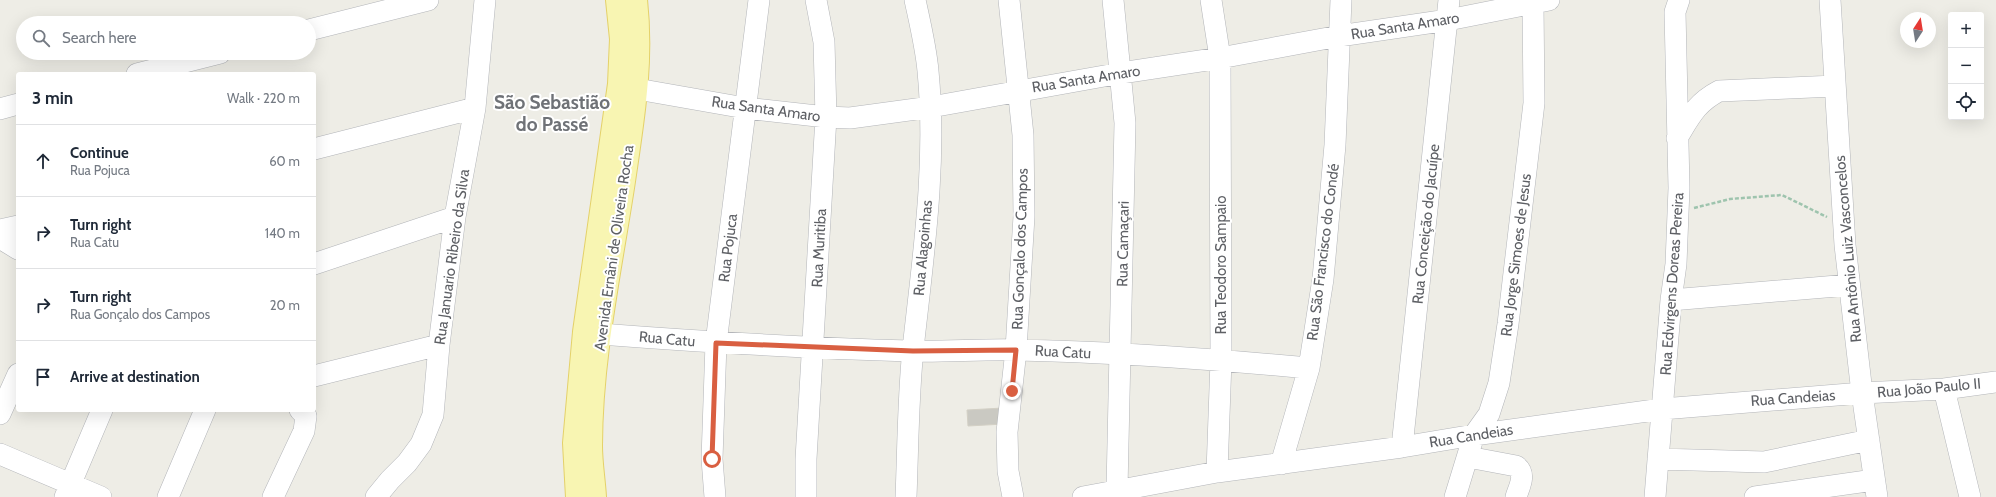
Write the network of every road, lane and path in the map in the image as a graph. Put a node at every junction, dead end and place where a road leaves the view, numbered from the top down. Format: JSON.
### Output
{"nodes":[{"id":1,"x":428,"y":0,"type":"edge"},
{"id":2,"x":485,"y":0,"type":"edge"},
{"id":3,"x":617,"y":0,"type":"edge"},
{"id":4,"x":636,"y":0,"type":"edge"},
{"id":5,"x":759,"y":0,"type":"edge"},
{"id":6,"x":816,"y":0,"type":"edge"},
{"id":7,"x":915,"y":0,"type":"edge"},
{"id":8,"x":1009,"y":0,"type":"edge"},
{"id":9,"x":1113,"y":0,"type":"edge"},
{"id":10,"x":1211,"y":0,"type":"edge"},
{"id":11,"x":1340,"y":0,"type":"edge"},
{"id":12,"x":1679,"y":0,"type":"edge"},
{"id":13,"x":1830,"y":0,"type":"edge"},
{"id":14,"x":1539,"y":1,"type":"edge"},
{"id":15,"x":1449,"y":10,"type":"edge"},
{"id":16,"x":316,"y":28,"type":"edge"},
{"id":17,"x":1339,"y":36,"type":"junction"},
{"id":18,"x":1220,"y":58,"type":"junction"},
{"id":19,"x":205,"y":60,"type":"edge"},
{"id":20,"x":188,"y":68,"type":"edge"},
{"id":21,"x":154,"y":72,"type":"edge"},
{"id":22,"x":1121,"y":73,"type":"junction"},
{"id":23,"x":1835,"y":86,"type":"junction"},
{"id":24,"x":637,"y":89,"type":"junction"},
{"id":25,"x":1019,"y":90,"type":"junction"},
{"id":26,"x":16,"y":105,"type":"edge"},
{"id":27,"x":931,"y":107,"type":"junction"},
{"id":28,"x":475,"y":108,"type":"junction"},
{"id":29,"x":745,"y":108,"type":"junction"},
{"id":30,"x":0,"y":109,"type":"edge"},
{"id":31,"x":826,"y":117,"type":"junction"},
{"id":32,"x":1678,"y":138,"type":"junction"},
{"id":33,"x":316,"y":148,"type":"edge"},
{"id":34,"x":1678,"y":210,"type":"junction"},
{"id":35,"x":455,"y":217,"type":"junction"},
{"id":36,"x":1843,"y":219,"type":"junction"},
{"id":37,"x":16,"y":226,"type":"edge"},
{"id":38,"x":0,"y":230,"type":"edge"},
{"id":39,"x":0,"y":238,"type":"edge"},
{"id":40,"x":16,"y":248,"type":"edge"},
{"id":41,"x":316,"y":263,"type":"edge"},
{"id":42,"x":1849,"y":286,"type":"junction"},
{"id":43,"x":1671,"y":300,"type":"junction"},
{"id":44,"x":600,"y":334,"type":"junction"},
{"id":45,"x":716,"y":343,"type":"junction"},
{"id":46,"x":439,"y":345,"type":"junction"},
{"id":47,"x":814,"y":347,"type":"junction"},
{"id":48,"x":1016,"y":350,"type":"junction"},
{"id":49,"x":913,"y":351,"type":"junction"},
{"id":50,"x":1121,"y":354,"type":"junction"},
{"id":51,"x":1221,"y":360,"type":"junction"},
{"id":52,"x":1309,"y":368,"type":"junction"},
{"id":53,"x":316,"y":376,"type":"edge"},
{"id":54,"x":16,"y":378,"type":"edge"},
{"id":55,"x":1996,"y":382,"type":"edge"},
{"id":56,"x":1944,"y":389,"type":"junction"},
{"id":57,"x":1862,"y":393,"type":"junction"},
{"id":58,"x":1662,"y":409,"type":"junction"},
{"id":59,"x":101,"y":412,"type":"edge"},
{"id":60,"x":204,"y":412,"type":"edge"},
{"id":61,"x":302,"y":412,"type":"edge"},
{"id":62,"x":0,"y":414,"type":"edge"},
{"id":63,"x":1474,"y":435,"type":"junction"},
{"id":64,"x":1869,"y":440,"type":"junction"},
{"id":65,"x":1402,"y":447,"type":"junction"},
{"id":66,"x":0,"y":454,"type":"edge"},
{"id":67,"x":1468,"y":457,"type":"junction"},
{"id":68,"x":1658,"y":459,"type":"junction"},
{"id":69,"x":1281,"y":464,"type":"junction"},
{"id":70,"x":1217,"y":472,"type":"junction"},
{"id":71,"x":1875,"y":488,"type":"edge"},
{"id":72,"x":1117,"y":489,"type":"junction"},
{"id":73,"x":68,"y":490,"type":"edge"},
{"id":74,"x":101,"y":497,"type":"edge"},
{"id":75,"x":168,"y":497,"type":"edge"},
{"id":76,"x":273,"y":497,"type":"edge"},
{"id":77,"x":376,"y":497,"type":"edge"},
{"id":78,"x":578,"y":497,"type":"edge"},
{"id":79,"x":595,"y":497,"type":"edge"},
{"id":80,"x":715,"y":497,"type":"edge"},
{"id":81,"x":806,"y":497,"type":"edge"},
{"id":82,"x":906,"y":497,"type":"edge"},
{"id":83,"x":1013,"y":497,"type":"edge"},
{"id":84,"x":1083,"y":497,"type":"edge"},
{"id":85,"x":1455,"y":497,"type":"edge"},
{"id":86,"x":1516,"y":497,"type":"edge"},
{"id":87,"x":1655,"y":497,"type":"edge"},
{"id":88,"x":1755,"y":497,"type":"edge"},
{"id":89,"x":1970,"y":497,"type":"edge"}],
"edges":[{"from":1,"to":16,"type":"street"},
{"from":2,"to":28,"type":"street","name":"Rua Januario Ribeiro da Silva"},
{"from":3,"to":78,"type":"main road","name":"Avenida Ernâni de Oliveira Rocha"},
{"from":4,"to":24,"type":"main road","name":"Avenida Ernâni de Oliveira Rocha"},
{"from":5,"to":29,"type":"street","name":"Rua Pojuca"},
{"from":6,"to":31,"type":"street","name":"Rua Muritiba"},
{"from":7,"to":27,"type":"street","name":"Rua Alagoinhas"},
{"from":8,"to":25,"type":"street","name":"Rua Gonçalo dos Campos"},
{"from":9,"to":22,"type":"street","name":"Rua Camaçari"},
{"from":10,"to":18,"type":"street","name":"Rua Teodoro Sampaio"},
{"from":11,"to":17,"type":"street","name":"Rua São Francisco do Condé"},
{"from":12,"to":32,"type":"street","name":"Rua Edvirgens Doreas Pereira"},
{"from":13,"to":23,"type":"street","name":"Rua Antônio Luiz Vasconcelos"},
{"from":14,"to":15,"type":"street","name":"Rua Santa Amaro"},
{"from":14,"to":63,"type":"street","name":"Rua Jorge Simoes de Jesus"},
{"from":15,"to":17,"type":"street","name":"Rua Santa Amaro"},
{"from":15,"to":65,"type":"street","name":"Rua Conceição do Jacuípe"},
{"from":17,"to":18,"type":"street","name":"Rua Santa Amaro"},
{"from":17,"to":52,"type":"street","name":"Rua São Francisco do Condé"},
{"from":18,"to":22,"type":"street","name":"Rua Santa Amaro"},
{"from":18,"to":51,"type":"street","name":"Rua Teodoro Sampaio"},
{"from":19,"to":20,"type":"street"},
{"from":20,"to":21,"type":"street"},
{"from":22,"to":25,"type":"street","name":"Rua Santa Amaro"},
{"from":22,"to":50,"type":"street","name":"Rua Camaçari"},
{"from":23,"to":32,"type":"street"},
{"from":23,"to":36,"type":"street","name":"Rua Antônio Luiz Vasconcelos"},
{"from":24,"to":29,"type":"street","name":"Rua Santa Amaro"},
{"from":24,"to":44,"type":"main road","name":"Avenida Ernâni de Oliveira Rocha"},
{"from":25,"to":27,"type":"street","name":"Rua Santa Amaro"},
{"from":25,"to":48,"type":"street","name":"Rua Gonçalo dos Campos"},
{"from":26,"to":30,"type":"street"},
{"from":27,"to":31,"type":"street","name":"Rua Santa Amaro"},
{"from":27,"to":49,"type":"street","name":"Rua Alagoinhas"},
{"from":28,"to":33,"type":"street"},
{"from":28,"to":35,"type":"street","name":"Rua Januario Ribeiro da Silva"},
{"from":29,"to":31,"type":"street","name":"Rua Santa Amaro"},
{"from":29,"to":45,"type":"street","name":"Rua Pojuca"},
{"from":31,"to":47,"type":"street","name":"Rua Muritiba"},
{"from":32,"to":34,"type":"street","name":"Rua Edvirgens Doreas Pereira"},
{"from":34,"to":36,"type":"path"},
{"from":34,"to":43,"type":"street","name":"Rua Edvirgens Doreas Pereira"},
{"from":35,"to":41,"type":"street"},
{"from":35,"to":46,"type":"street","name":"Rua Januario Ribeiro da Silva"},
{"from":36,"to":42,"type":"street","name":"Rua Antônio Luiz Vasconcelos"},
{"from":37,"to":38,"type":"street"},
{"from":39,"to":40,"type":"street"},
{"from":42,"to":43,"type":"street"},
{"from":42,"to":57,"type":"street","name":"Rua Antônio Luiz Vasconcelos"},
{"from":43,"to":58,"type":"street","name":"Rua Edvirgens Doreas Pereira"},
{"from":44,"to":45,"type":"street","name":"Rua Catu"},
{"from":44,"to":79,"type":"main road","name":"Avenida Ernâni de Oliveira Rocha"},
{"from":45,"to":47,"type":"street","name":"Rua Catu"},
{"from":45,"to":80,"type":"street","name":"Rua Pojuca"},
{"from":46,"to":53,"type":"street"},
{"from":46,"to":77,"type":"street","name":"Rua Januario Ribeiro da Silva"},
{"from":47,"to":49,"type":"street","name":"Rua Catu"},
{"from":47,"to":81,"type":"street","name":"Rua Muritiba"},
{"from":48,"to":49,"type":"street","name":"Rua Catu"},
{"from":48,"to":50,"type":"street","name":"Rua Catu"},
{"from":48,"to":83,"type":"street","name":"Rua Gonçalo dos Campos"},
{"from":49,"to":82,"type":"street","name":"Rua Alagoinhas"},
{"from":50,"to":51,"type":"street","name":"Rua Catu"},
{"from":50,"to":72,"type":"street","name":"Rua Camaçari"},
{"from":51,"to":52,"type":"street","name":"Rua Catu"},
{"from":51,"to":70,"type":"street","name":"Rua Teodoro Sampaio"},
{"from":52,"to":69,"type":"street","name":"Rua São Francisco do Condé"},
{"from":54,"to":62,"type":"street"},
{"from":55,"to":56,"type":"street","name":"Rua João Paulo II"},
{"from":56,"to":57,"type":"street","name":"Rua João Paulo II"},
{"from":56,"to":89,"type":"street"},
{"from":57,"to":58,"type":"street","name":"Rua Candeias"},
{"from":57,"to":64,"type":"street","name":"Rua Antônio Luiz Vasconcelos"},
{"from":58,"to":63,"type":"street","name":"Rua Candeias"},
{"from":58,"to":68,"type":"street","name":"Rua Edvirgens Doreas Pereira"},
{"from":59,"to":73,"type":"street"},
{"from":60,"to":75,"type":"street"},
{"from":61,"to":76,"type":"street"},
{"from":63,"to":65,"type":"street","name":"Rua Candeias"},
{"from":63,"to":67,"type":"street","name":"Rua Jorge Simoes de Jesus"},
{"from":64,"to":68,"type":"street"},
{"from":64,"to":71,"type":"street","name":"Rua Antônio Luiz Vasconcelos"},
{"from":65,"to":69,"type":"street","name":"Rua Candeias"},
{"from":66,"to":73,"type":"street"},
{"from":67,"to":85,"type":"street","name":"Rua Jorge Simoes de Jesus"},
{"from":67,"to":86,"type":"street"},
{"from":68,"to":87,"type":"street","name":"Rua Edvirgens Doreas Pereira"},
{"from":69,"to":70,"type":"street","name":"Rua Candeias"},
{"from":70,"to":72,"type":"street","name":"Rua Candeias"},
{"from":71,"to":88,"type":"street"},
{"from":72,"to":84,"type":"street","name":"Rua Candeias"},
{"from":73,"to":74,"type":"street"}]}
